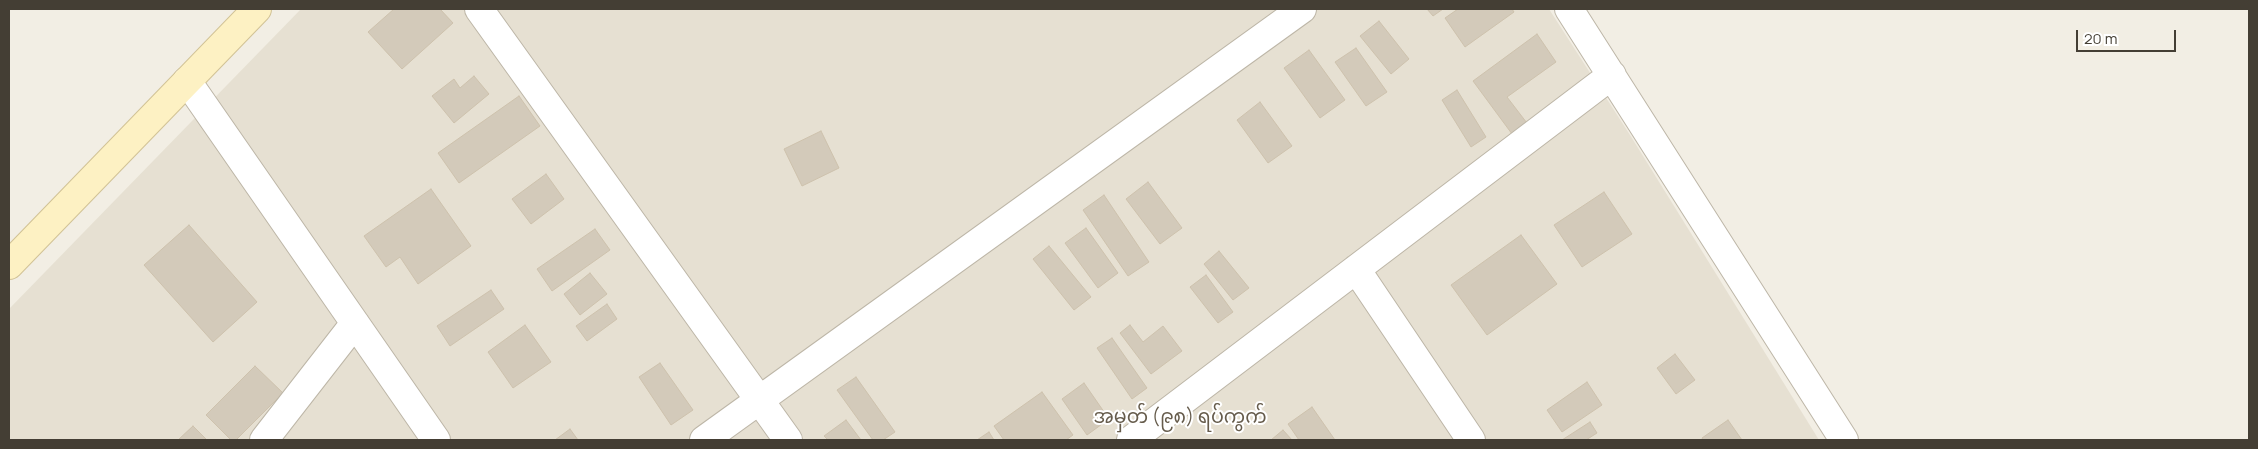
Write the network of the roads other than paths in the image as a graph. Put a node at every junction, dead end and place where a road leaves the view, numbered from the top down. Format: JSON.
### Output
{"nodes":[{"id":1,"x":257,"y":9,"type":"edge"},
{"id":2,"x":479,"y":9,"type":"edge"},
{"id":3,"x":1302,"y":9,"type":"edge"},
{"id":4,"x":1569,"y":9,"type":"edge"},
{"id":5,"x":1612,"y":75,"type":"junction"},
{"id":6,"x":186,"y":81,"type":"junction"},
{"id":7,"x":9,"y":265,"type":"edge"},
{"id":8,"x":1356,"y":268,"type":"junction"},
{"id":9,"x":355,"y":323,"type":"junction"},
{"id":10,"x":759,"y":400,"type":"junction"},
{"id":11,"x":1141,"y":437,"type":"edge"},
{"id":12,"x":264,"y":440,"type":"edge"},
{"id":13,"x":436,"y":440,"type":"edge"},
{"id":14,"x":704,"y":440,"type":"edge"},
{"id":15,"x":788,"y":440,"type":"edge"},
{"id":16,"x":1471,"y":440,"type":"edge"},
{"id":17,"x":1844,"y":440,"type":"edge"}],
"edges":[{"from":1,"to":6,"type":"street"},
{"from":2,"to":10,"type":"street"},
{"from":3,"to":10,"type":"street"},
{"from":4,"to":5,"type":"street"},
{"from":5,"to":8,"type":"street"},
{"from":5,"to":17,"type":"street"},
{"from":6,"to":7,"type":"street"},
{"from":6,"to":9,"type":"street"},
{"from":8,"to":11,"type":"street"},
{"from":8,"to":16,"type":"street"},
{"from":9,"to":12,"type":"street"},
{"from":9,"to":13,"type":"street"},
{"from":10,"to":14,"type":"street"},
{"from":10,"to":15,"type":"street"}]}
